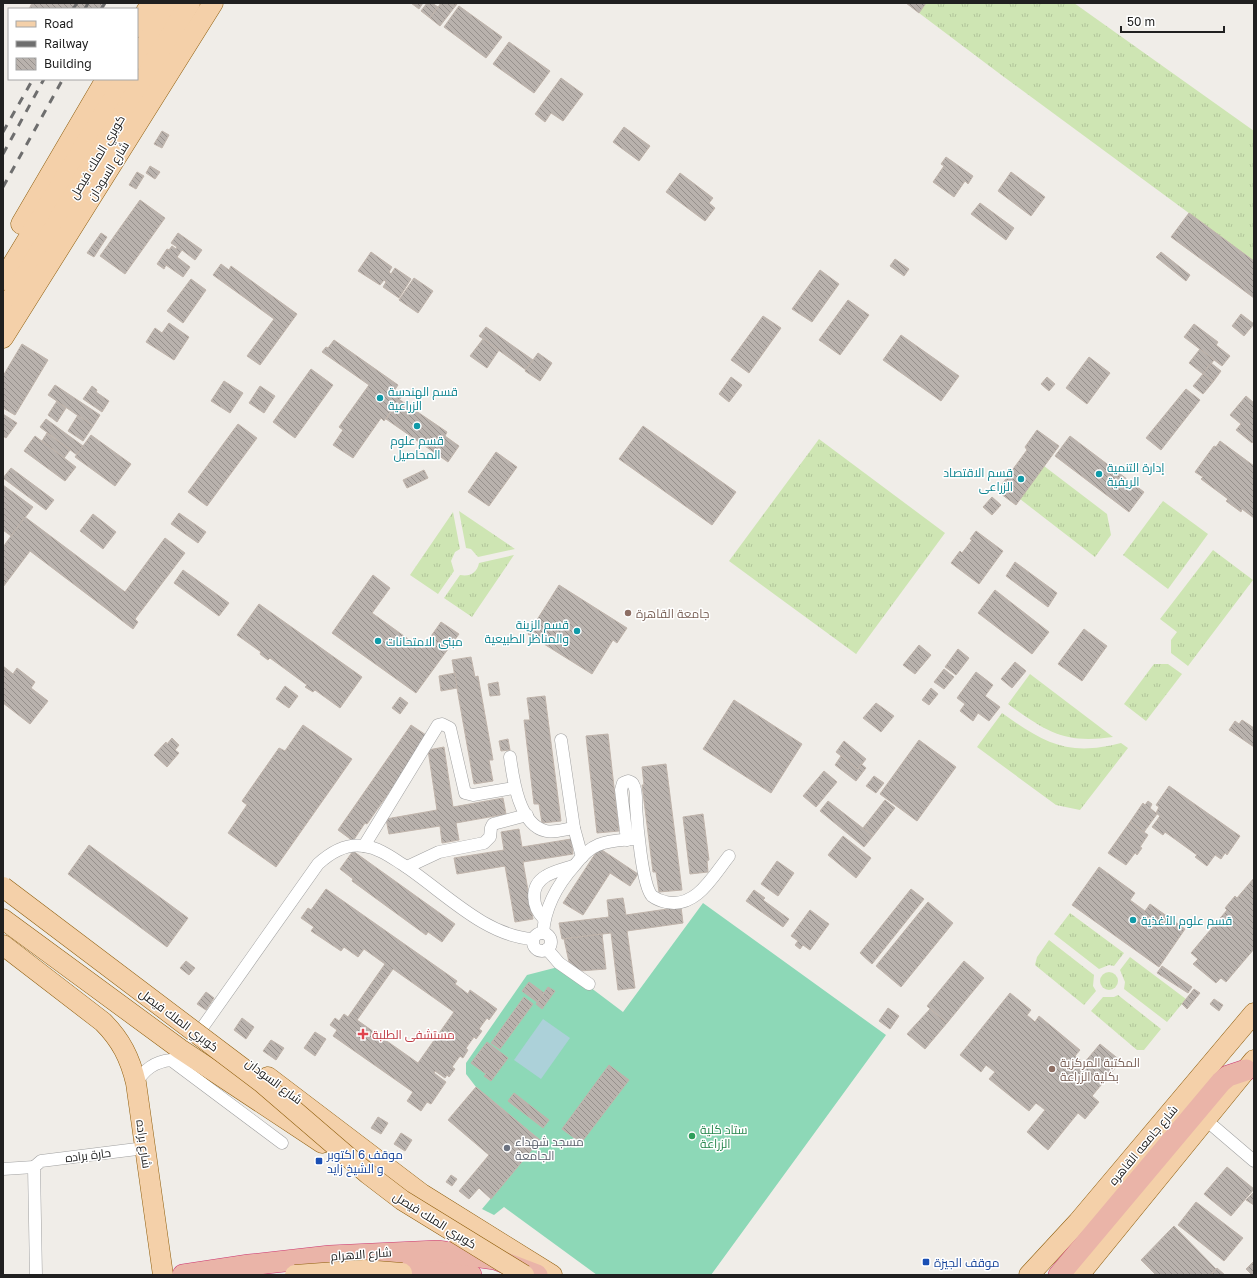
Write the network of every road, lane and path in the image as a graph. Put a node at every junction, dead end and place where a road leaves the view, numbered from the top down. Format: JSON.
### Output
{"nodes":[{"id":1,"x":151,"y":3,"type":"edge"},
{"id":2,"x":171,"y":3,"type":"edge"},
{"id":3,"x":190,"y":3,"type":"edge"},
{"id":4,"x":213,"y":3,"type":"edge"},
{"id":5,"x":138,"y":25,"type":"edge"},
{"id":6,"x":138,"y":57,"type":"edge"},
{"id":7,"x":105,"y":80,"type":"edge"},
{"id":8,"x":124,"y":80,"type":"edge"},
{"id":9,"x":3,"y":255,"type":"edge"},
{"id":10,"x":3,"y":280,"type":"edge"},
{"id":11,"x":3,"y":312,"type":"edge"},
{"id":12,"x":3,"y":338,"type":"edge"},
{"id":13,"x":561,"y":740,"type":"dead end"},
{"id":14,"x":510,"y":757,"type":"dead end"},
{"id":15,"x":514,"y":788,"type":"junction"},
{"id":16,"x":528,"y":815,"type":"junction"},
{"id":17,"x":574,"y":828,"type":"junction"},
{"id":18,"x":633,"y":839,"type":"junction"},
{"id":19,"x":364,"y":846,"type":"junction"},
{"id":20,"x":729,"y":856,"type":"dead end"},
{"id":21,"x":582,"y":857,"type":"junction"},
{"id":22,"x":573,"y":866,"type":"junction"},
{"id":23,"x":407,"y":868,"type":"junction"},
{"id":24,"x":3,"y":877,"type":"edge"},
{"id":25,"x":3,"y":886,"type":"edge"},
{"id":26,"x":3,"y":919,"type":"edge"},
{"id":27,"x":544,"y":919,"type":"junction"},
{"id":28,"x":538,"y":936,"type":"junction"},
{"id":29,"x":3,"y":945,"type":"edge"},
{"id":30,"x":589,"y":984,"type":"dead end"},
{"id":31,"x":1254,"y":1013,"type":"edge"},
{"id":32,"x":202,"y":1028,"type":"junction"},
{"id":33,"x":1250,"y":1065,"type":"edge"},
{"id":34,"x":136,"y":1083,"type":"junction"},
{"id":35,"x":1206,"y":1120,"type":"junction"},
{"id":36,"x":282,"y":1143,"type":"dead end"},
{"id":37,"x":145,"y":1148,"type":"junction"},
{"id":38,"x":1254,"y":1161,"type":"edge"},
{"id":39,"x":34,"y":1167,"type":"junction"},
{"id":40,"x":3,"y":1169,"type":"edge"},
{"id":41,"x":422,"y":1194,"type":"junction"},
{"id":42,"x":345,"y":1254,"type":"junction"},
{"id":43,"x":368,"y":1272,"type":"junction"},
{"id":44,"x":1084,"y":1273,"type":"edge"},
{"id":45,"x":399,"y":1274,"type":"edge"},
{"id":46,"x":36,"y":1275,"type":"edge"},
{"id":47,"x":163,"y":1275,"type":"edge"},
{"id":48,"x":183,"y":1275,"type":"edge"},
{"id":49,"x":295,"y":1275,"type":"edge"},
{"id":50,"x":348,"y":1275,"type":"edge"},
{"id":51,"x":444,"y":1275,"type":"edge"},
{"id":52,"x":471,"y":1275,"type":"edge"},
{"id":53,"x":535,"y":1275,"type":"edge"},
{"id":54,"x":1029,"y":1275,"type":"edge"},
{"id":55,"x":1059,"y":1275,"type":"edge"}],
"edges":[{"from":1,"to":5,"type":"main road"},
{"from":2,"to":6,"type":"main road"},
{"from":3,"to":11,"type":"main road","name":"كوبري الملك فيصل"},
{"from":4,"to":12,"type":"main road","name":"شارع السودان"},
{"from":7,"to":9,"type":"main road"},
{"from":8,"to":10,"type":"main road","name":"كوبري الملك فيصل"},
{"from":13,"to":17,"type":"street"},
{"from":14,"to":15,"type":"street"},
{"from":15,"to":16,"type":"street"},
{"from":15,"to":19,"type":"street"},
{"from":16,"to":17,"type":"street"},
{"from":16,"to":23,"type":"street"},
{"from":17,"to":21,"type":"street"},
{"from":18,"to":18,"type":"street"},
{"from":18,"to":20,"type":"street"},
{"from":18,"to":21,"type":"street"},
{"from":19,"to":23,"type":"street"},
{"from":19,"to":32,"type":"street"},
{"from":21,"to":22,"type":"street"},
{"from":22,"to":27,"type":"street"},
{"from":22,"to":27,"type":"street"},
{"from":23,"to":28,"type":"street"},
{"from":24,"to":32,"type":"main road","name":"شارع السودان"},
{"from":25,"to":53,"type":"main road","name":"كوبري الملك فيصل","bridge":true},
{"from":26,"to":41,"type":"main road","name":"كوبري الملك فيصل"},
{"from":27,"to":28,"type":"street"},
{"from":28,"to":30,"type":"street"},
{"from":29,"to":34,"type":"main road","name":"شارع براده"},
{"from":31,"to":54,"type":"main road","name":"شارع جامعه القاهره"},
{"from":32,"to":41,"type":"main road","name":"شارع السودان"},
{"from":33,"to":35,"type":"main road"},
{"from":33,"to":55,"type":"highway"},
{"from":34,"to":36,"type":"street"},
{"from":34,"to":37,"type":"main road","name":"شارع براده"},
{"from":35,"to":38,"type":"street"},
{"from":35,"to":44,"type":"main road"},
{"from":37,"to":39,"type":"street","name":"حارة براده"},
{"from":37,"to":47,"type":"main road","name":"شارع براده"},
{"from":39,"to":40,"type":"street","name":"حارة براده"},
{"from":39,"to":46,"type":"street"},
{"from":41,"to":53,"type":"main road","name":"شارع السودان"},
{"from":42,"to":43,"type":"highway"},
{"from":42,"to":48,"type":"highway","name":"شارع الاهرام"},
{"from":42,"to":53,"type":"highway","name":"شارع الاهرام"},
{"from":43,"to":50,"type":"highway"},
{"from":43,"to":52,"type":"highway"},
{"from":45,"to":49,"type":"main road","bridge":true},
{"from":45,"to":51,"type":"highway"}]}
